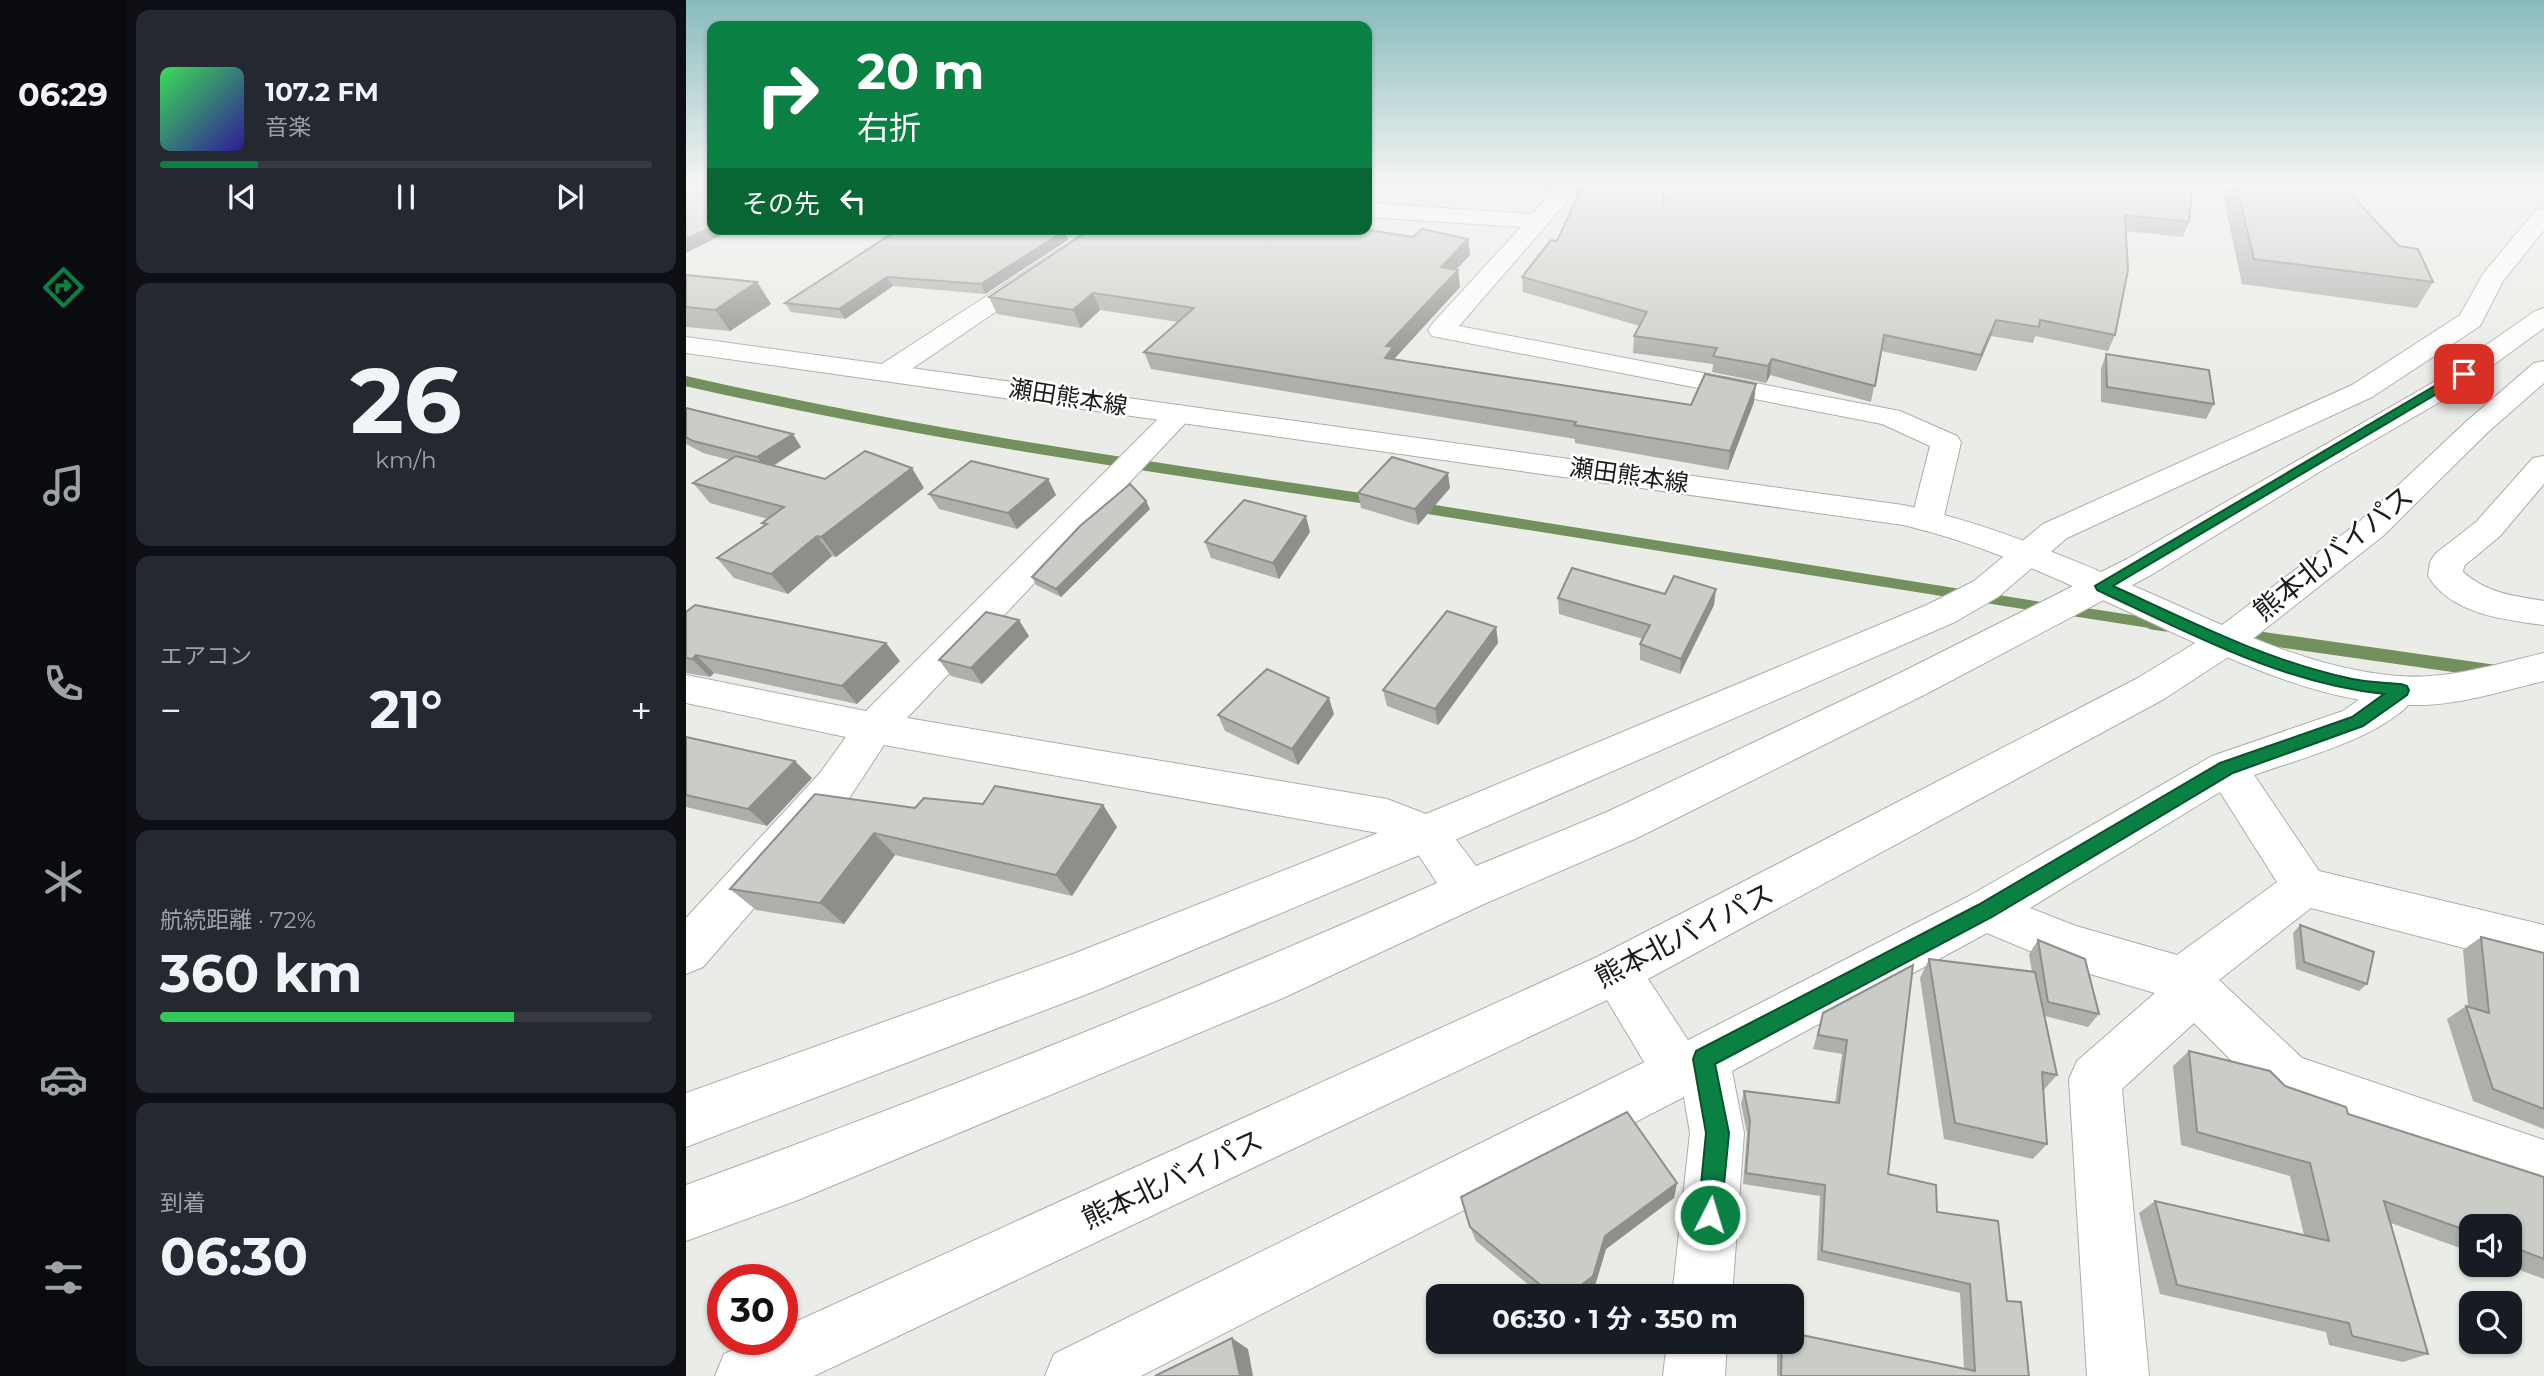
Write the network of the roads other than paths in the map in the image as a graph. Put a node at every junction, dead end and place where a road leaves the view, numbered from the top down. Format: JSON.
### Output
{"nodes":[{"id":1,"x":1078,"y":247,"type":"edge"},
{"id":2,"x":1514,"y":247,"type":"edge"},
{"id":3,"x":2518,"y":247,"type":"edge"},
{"id":4,"x":2544,"y":316,"type":"edge"},
{"id":5,"x":686,"y":345,"type":"edge"},
{"id":6,"x":2544,"y":369,"type":"edge"},
{"id":7,"x":887,"y":373,"type":"junction"},
{"id":8,"x":1179,"y":414,"type":"junction"},
{"id":9,"x":2544,"y":465,"type":"edge"},
{"id":10,"x":1927,"y":521,"type":"junction"},
{"id":11,"x":2027,"y":557,"type":"junction"},
{"id":12,"x":2102,"y":586,"type":"junction"},
{"id":13,"x":2544,"y":613,"type":"edge"},
{"id":14,"x":2223,"y":643,"type":"junction"},
{"id":15,"x":2544,"y":667,"type":"edge"},
{"id":16,"x":686,"y":689,"type":"edge"},
{"id":17,"x":2401,"y":690,"type":"junction"},
{"id":18,"x":874,"y":728,"type":"junction"},
{"id":19,"x":2227,"y":768,"type":"junction"},
{"id":20,"x":1426,"y":833,"type":"junction"},
{"id":21,"x":2305,"y":887,"type":"junction"},
{"id":22,"x":1468,"y":890,"type":"junction"},
{"id":23,"x":1985,"y":911,"type":"junction"},
{"id":24,"x":2544,"y":947,"type":"edge"},
{"id":25,"x":686,"y":952,"type":"edge"},
{"id":26,"x":1616,"y":972,"type":"junction"},
{"id":27,"x":2190,"y":986,"type":"junction"},
{"id":28,"x":1691,"y":1065,"type":"junction"},
{"id":29,"x":686,"y":1119,"type":"edge"},
{"id":30,"x":2544,"y":1167,"type":"edge"},
{"id":31,"x":686,"y":1213,"type":"edge"},
{"id":32,"x":1703,"y":1284,"type":"edge"},
{"id":33,"x":1696,"y":1354,"type":"edge"},
{"id":34,"x":746,"y":1376,"type":"edge"},
{"id":35,"x":1076,"y":1376,"type":"edge"},
{"id":36,"x":1694,"y":1376,"type":"edge"},
{"id":37,"x":2118,"y":1376,"type":"edge"}],
"edges":[{"from":1,"to":7,"type":"main road"},
{"from":2,"to":10,"type":"main road"},
{"from":3,"to":11,"type":"main road"},
{"from":4,"to":12,"type":"main road"},
{"from":5,"to":7,"type":"main road","name":"瀬田熊本線"},
{"from":6,"to":14,"type":"main road","name":"熊本北バイパス"},
{"from":7,"to":8,"type":"main road","name":"瀬田熊本線"},
{"from":8,"to":10,"type":"main road","name":"瀬田熊本線"},
{"from":8,"to":18,"type":"main road"},
{"from":9,"to":13,"type":"main road"},
{"from":10,"to":11,"type":"main road","name":"瀬田熊本線"},
{"from":11,"to":12,"type":"main road","name":"瀬田熊本線"},
{"from":11,"to":20,"type":"main road"},
{"from":12,"to":14,"type":"main road","name":"瀬田熊本線"},
{"from":12,"to":22,"type":"main road"},
{"from":14,"to":17,"type":"main road","name":"瀬田熊本線"},
{"from":14,"to":26,"type":"main road","name":"熊本北バイパス"},
{"from":15,"to":17,"type":"main road","name":"瀬田熊本線"},
{"from":16,"to":18,"type":"main road"},
{"from":17,"to":19,"type":"main road"},
{"from":18,"to":20,"type":"main road"},
{"from":18,"to":25,"type":"main road"},
{"from":19,"to":21,"type":"main road"},
{"from":19,"to":23,"type":"main road"},
{"from":20,"to":22,"type":"main road"},
{"from":20,"to":29,"type":"main road"},
{"from":21,"to":24,"type":"main road"},
{"from":21,"to":27,"type":"main road"},
{"from":22,"to":31,"type":"main road"},
{"from":23,"to":27,"type":"main road"},
{"from":23,"to":28,"type":"main road"},
{"from":26,"to":28,"type":"main road"},
{"from":26,"to":34,"type":"main road","name":"熊本北バイパス"},
{"from":27,"to":30,"type":"main road"},
{"from":27,"to":37,"type":"main road"},
{"from":28,"to":32,"type":"main road"},
{"from":28,"to":35,"type":"main road"},
{"from":33,"to":36,"type":"main road"}]}
